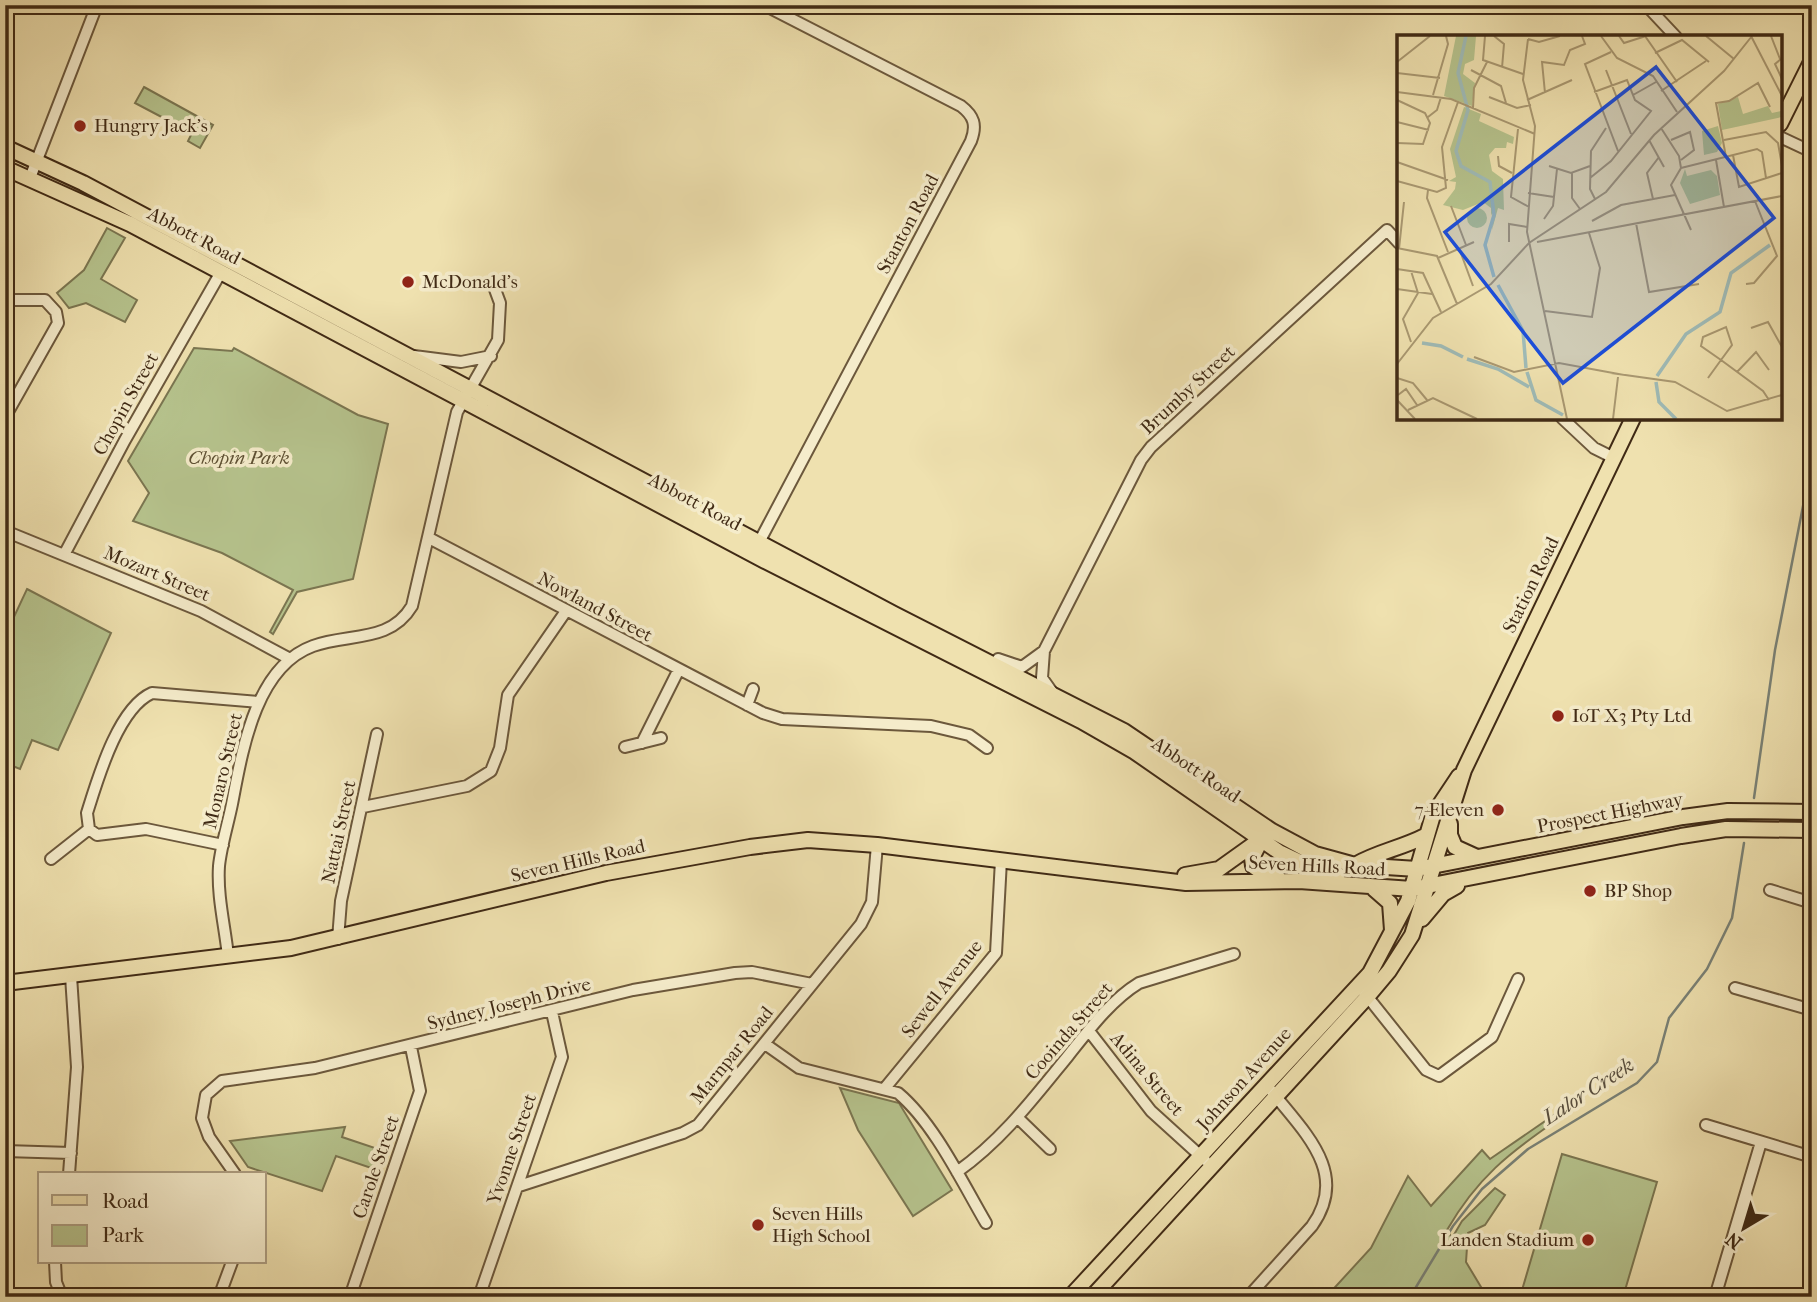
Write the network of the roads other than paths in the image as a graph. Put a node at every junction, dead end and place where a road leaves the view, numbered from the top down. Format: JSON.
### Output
{"nodes":[{"id":1,"x":97,"y":5,"type":"edge"},
{"id":2,"x":764,"y":5,"type":"edge"},
{"id":3,"x":1646,"y":5,"type":"edge"},
{"id":4,"x":1674,"y":35,"type":"edge"},
{"id":5,"x":1812,"y":61,"type":"edge"},
{"id":6,"x":1782,"y":120,"type":"edge"},
{"id":7,"x":1782,"y":137,"type":"edge"},
{"id":8,"x":5,"y":147,"type":"edge"},
{"id":9,"x":1812,"y":152,"type":"edge"},
{"id":10,"x":36,"y":161,"type":"junction"},
{"id":11,"x":5,"y":168,"type":"edge"},
{"id":12,"x":30,"y":178,"type":"junction"},
{"id":13,"x":1397,"y":241,"type":"edge"},
{"id":14,"x":220,"y":272,"type":"junction"},
{"id":15,"x":493,"y":284,"type":"dead end"},
{"id":16,"x":5,"y":300,"type":"edge"},
{"id":17,"x":491,"y":356,"type":"junction"},
{"id":18,"x":412,"y":358,"type":"junction"},
{"id":19,"x":466,"y":395,"type":"junction"},
{"id":20,"x":5,"y":417,"type":"edge"},
{"id":21,"x":1564,"y":420,"type":"edge"},
{"id":22,"x":1632,"y":420,"type":"edge"},
{"id":23,"x":1614,"y":458,"type":"junction"},
{"id":24,"x":5,"y":531,"type":"edge"},
{"id":25,"x":429,"y":538,"type":"junction"},
{"id":26,"x":756,"y":548,"type":"junction"},
{"id":27,"x":65,"y":553,"type":"junction"},
{"id":28,"x":566,"y":611,"type":"junction"},
{"id":29,"x":962,"y":649,"type":"junction"},
{"id":30,"x":1044,"y":651,"type":"junction"},
{"id":31,"x":290,"y":659,"type":"junction"},
{"id":32,"x":678,"y":671,"type":"junction"},
{"id":33,"x":753,"y":689,"type":"dead end"},
{"id":34,"x":1056,"y":696,"type":"junction"},
{"id":35,"x":258,"y":702,"type":"junction"},
{"id":36,"x":747,"y":705,"type":"junction"},
{"id":37,"x":377,"y":734,"type":"dead end"},
{"id":38,"x":661,"y":738,"type":"dead end"},
{"id":39,"x":642,"y":743,"type":"junction"},
{"id":40,"x":625,"y":747,"type":"dead end"},
{"id":41,"x":987,"y":748,"type":"dead end"},
{"id":42,"x":1464,"y":770,"type":"junction"},
{"id":43,"x":363,"y":807,"type":"junction"},
{"id":44,"x":1450,"y":812,"type":"junction"},
{"id":45,"x":1812,"y":812,"type":"edge"},
{"id":46,"x":89,"y":830,"type":"junction"},
{"id":47,"x":1812,"y":830,"type":"edge"},
{"id":48,"x":1267,"y":835,"type":"junction"},
{"id":49,"x":1425,"y":836,"type":"junction"},
{"id":50,"x":223,"y":845,"type":"junction"},
{"id":51,"x":877,"y":845,"type":"junction"},
{"id":52,"x":1481,"y":858,"type":"junction"},
{"id":53,"x":51,"y":859,"type":"dead end"},
{"id":54,"x":1001,"y":860,"type":"junction"},
{"id":55,"x":1354,"y":865,"type":"junction"},
{"id":56,"x":1433,"y":867,"type":"junction"},
{"id":57,"x":1417,"y":869,"type":"junction"},
{"id":58,"x":1163,"y":878,"type":"junction"},
{"id":59,"x":1469,"y":878,"type":"junction"},
{"id":60,"x":1299,"y":881,"type":"junction"},
{"id":61,"x":1356,"y":887,"type":"junction"},
{"id":62,"x":1420,"y":888,"type":"junction"},
{"id":63,"x":1374,"y":889,"type":"junction"},
{"id":64,"x":1770,"y":890,"type":"dead end"},
{"id":65,"x":1812,"y":902,"type":"edge"},
{"id":66,"x":1412,"y":935,"type":"junction"},
{"id":67,"x":338,"y":939,"type":"junction"},
{"id":68,"x":1391,"y":939,"type":"junction"},
{"id":69,"x":1234,"y":954,"type":"dead end"},
{"id":70,"x":228,"y":956,"type":"junction"},
{"id":71,"x":71,"y":976,"type":"junction"},
{"id":72,"x":1518,"y":979,"type":"dead end"},
{"id":73,"x":5,"y":983,"type":"edge"},
{"id":74,"x":812,"y":984,"type":"junction"},
{"id":75,"x":1735,"y":988,"type":"dead end"},
{"id":76,"x":1364,"y":991,"type":"junction"},
{"id":77,"x":1812,"y":1010,"type":"edge"},
{"id":78,"x":552,"y":1012,"type":"junction"},
{"id":79,"x":1089,"y":1031,"type":"junction"},
{"id":80,"x":765,"y":1044,"type":"junction"},
{"id":81,"x":411,"y":1047,"type":"junction"},
{"id":82,"x":1266,"y":1084,"type":"junction"},
{"id":83,"x":885,"y":1088,"type":"junction"},
{"id":84,"x":1275,"y":1097,"type":"junction"},
{"id":85,"x":1018,"y":1118,"type":"junction"},
{"id":86,"x":1706,"y":1125,"type":"dead end"},
{"id":87,"x":1761,"y":1142,"type":"junction"},
{"id":88,"x":1050,"y":1149,"type":"dead end"},
{"id":89,"x":5,"y":1151,"type":"edge"},
{"id":90,"x":71,"y":1153,"type":"junction"},
{"id":91,"x":1811,"y":1155,"type":"edge"},
{"id":92,"x":1200,"y":1157,"type":"junction"},
{"id":93,"x":1212,"y":1167,"type":"junction"},
{"id":94,"x":69,"y":1172,"type":"edge"},
{"id":95,"x":234,"y":1172,"type":"edge"},
{"id":96,"x":957,"y":1172,"type":"junction"},
{"id":97,"x":519,"y":1185,"type":"junction"},
{"id":98,"x":986,"y":1223,"type":"dead end"},
{"id":99,"x":55,"y":1264,"type":"edge"},
{"id":100,"x":231,"y":1264,"type":"edge"},
{"id":101,"x":62,"y":1297,"type":"edge"},
{"id":102,"x":219,"y":1297,"type":"edge"},
{"id":103,"x":351,"y":1297,"type":"edge"},
{"id":104,"x":479,"y":1297,"type":"edge"},
{"id":105,"x":1070,"y":1297,"type":"edge"},
{"id":106,"x":1092,"y":1297,"type":"edge"},
{"id":107,"x":1248,"y":1297,"type":"edge"},
{"id":108,"x":1715,"y":1297,"type":"edge"}],
"edges":[{"from":1,"to":10,"type":"street"},
{"from":2,"to":26,"type":"street","name":"Stanton Road"},
{"from":3,"to":4,"type":"street"},
{"from":5,"to":6,"type":"main road"},
{"from":7,"to":9,"type":"street"},
{"from":8,"to":10,"type":"main road","name":"Abbott Road"},
{"from":10,"to":12,"type":"street"},
{"from":10,"to":18,"type":"main road","name":"Abbott Road"},
{"from":11,"to":12,"type":"main road","name":"Abbott Road"},
{"from":12,"to":14,"type":"main road","name":"Abbott Road"},
{"from":13,"to":30,"type":"street","name":"Brumby Street"},
{"from":14,"to":19,"type":"main road","name":"Abbott Road"},
{"from":14,"to":27,"type":"street","name":"Chopin Street"},
{"from":15,"to":17,"type":"street","name":"Monaro Street"},
{"from":16,"to":20,"type":"street"},
{"from":17,"to":18,"type":"street"},
{"from":17,"to":19,"type":"street","name":"Monaro Street"},
{"from":18,"to":19,"type":"main road","name":"Abbott Road"},
{"from":19,"to":25,"type":"street","name":"Monaro Street"},
{"from":19,"to":26,"type":"main road","name":"Abbott Road"},
{"from":21,"to":23,"type":"street"},
{"from":22,"to":23,"type":"main road","name":"Station Road"},
{"from":23,"to":42,"type":"main road","name":"Station Road"},
{"from":24,"to":27,"type":"street","name":"Mozart Street"},
{"from":25,"to":28,"type":"street","name":"Nowland Street"},
{"from":25,"to":31,"type":"street","name":"Monaro Street"},
{"from":26,"to":29,"type":"main road","name":"Abbott Road"},
{"from":26,"to":48,"type":"main road","name":"Abbott Road"},
{"from":27,"to":31,"type":"street","name":"Mozart Street"},
{"from":28,"to":32,"type":"street","name":"Nowland Street"},
{"from":28,"to":43,"type":"street"},
{"from":29,"to":30,"type":"street"},
{"from":29,"to":34,"type":"main road","name":"Abbott Road"},
{"from":30,"to":34,"type":"street"},
{"from":31,"to":35,"type":"street","name":"Monaro Street"},
{"from":32,"to":36,"type":"street","name":"Nowland Street"},
{"from":32,"to":39,"type":"street"},
{"from":33,"to":36,"type":"street"},
{"from":34,"to":48,"type":"main road","name":"Abbott Road"},
{"from":35,"to":46,"type":"street"},
{"from":35,"to":50,"type":"street","name":"Monaro Street"},
{"from":36,"to":41,"type":"street","name":"Nowland Street"},
{"from":37,"to":43,"type":"street","name":"Nattai Street"},
{"from":38,"to":39,"type":"street"},
{"from":39,"to":40,"type":"street"},
{"from":42,"to":44,"type":"main road","name":"Station Road"},
{"from":42,"to":49,"type":"main road","name":"Station Road"},
{"from":43,"to":67,"type":"street","name":"Nattai Street"},
{"from":44,"to":52,"type":"main road"},
{"from":44,"to":56,"type":"main road","name":"Station Road"},
{"from":45,"to":52,"type":"main road","name":"Prospect Highway"},
{"from":46,"to":50,"type":"street"},
{"from":46,"to":53,"type":"street"},
{"from":47,"to":59,"type":"main road","name":"Prospect Highway"},
{"from":48,"to":55,"type":"main road","name":"Abbott Road"},
{"from":48,"to":58,"type":"main road","name":"Seven Hills Road"},
{"from":48,"to":60,"type":"main road"},
{"from":48,"to":61,"type":"main road","name":"Abbott Road"},
{"from":49,"to":55,"type":"main road"},
{"from":49,"to":57,"type":"main road","name":"Station Road"},
{"from":50,"to":70,"type":"street","name":"Monaro Street"},
{"from":51,"to":54,"type":"main road","name":"Seven Hills Road"},
{"from":51,"to":67,"type":"main road","name":"Seven Hills Road"},
{"from":51,"to":74,"type":"street","name":"Marnpar Road"},
{"from":52,"to":56,"type":"main road","name":"Prospect Highway"},
{"from":54,"to":58,"type":"main road","name":"Seven Hills Road"},
{"from":54,"to":83,"type":"street","name":"Sewell Avenue"},
{"from":55,"to":57,"type":"main road","name":"Seven Hills Road"},
{"from":56,"to":57,"type":"main road","name":"Prospect Highway"},
{"from":56,"to":62,"type":"main road","name":"Johnson Avenue"},
{"from":57,"to":62,"type":"main road","name":"Johnson Avenue"},
{"from":58,"to":60,"type":"main road","name":"Seven Hills Road"},
{"from":59,"to":62,"type":"main road","name":"Prospect Highway"},
{"from":59,"to":66,"type":"main road"},
{"from":60,"to":61,"type":"main road","name":"Seven Hills Road"},
{"from":61,"to":63,"type":"main road","name":"Seven Hills Road"},
{"from":62,"to":63,"type":"main road","name":"Seven Hills Road"},
{"from":62,"to":66,"type":"main road","name":"Johnson Avenue"},
{"from":62,"to":68,"type":"main road","name":"Johnson Avenue"},
{"from":63,"to":68,"type":"main road"},
{"from":64,"to":65,"type":"street"},
{"from":66,"to":76,"type":"main road","name":"Johnson Avenue"},
{"from":67,"to":70,"type":"main road","name":"Seven Hills Road"},
{"from":68,"to":76,"type":"main road","name":"Johnson Avenue"},
{"from":69,"to":79,"type":"street","name":"Cooinda Street"},
{"from":70,"to":71,"type":"main road","name":"Seven Hills Road"},
{"from":71,"to":73,"type":"main road","name":"Seven Hills Road"},
{"from":71,"to":90,"type":"street"},
{"from":72,"to":76,"type":"street"},
{"from":74,"to":78,"type":"street","name":"Sydney Joseph Drive"},
{"from":74,"to":80,"type":"street","name":"Marnpar Road"},
{"from":75,"to":77,"type":"street"},
{"from":76,"to":82,"type":"main road","name":"Johnson Avenue"},
{"from":76,"to":84,"type":"main road","name":"Johnson Avenue"},
{"from":78,"to":81,"type":"street","name":"Sydney Joseph Drive"},
{"from":78,"to":97,"type":"street","name":"Yvonne Street"},
{"from":79,"to":85,"type":"street","name":"Cooinda Street"},
{"from":79,"to":92,"type":"street","name":"Adina Street"},
{"from":80,"to":83,"type":"street"},
{"from":80,"to":97,"type":"street","name":"Marnpar Road"},
{"from":81,"to":95,"type":"street","name":"Sydney Joseph Drive"},
{"from":81,"to":103,"type":"street","name":"Carole Street"},
{"from":82,"to":84,"type":"street"},
{"from":82,"to":92,"type":"main road","name":"Johnson Avenue"},
{"from":83,"to":96,"type":"street"},
{"from":84,"to":93,"type":"main road","name":"Johnson Avenue"},
{"from":84,"to":107,"type":"street"},
{"from":85,"to":88,"type":"street"},
{"from":85,"to":96,"type":"street","name":"Cooinda Street"},
{"from":86,"to":87,"type":"street"},
{"from":87,"to":91,"type":"street"},
{"from":87,"to":108,"type":"street"},
{"from":89,"to":90,"type":"street"},
{"from":90,"to":94,"type":"street"},
{"from":92,"to":93,"type":"street","name":"Adina Street"},
{"from":92,"to":105,"type":"main road","name":"Johnson Avenue"},
{"from":93,"to":106,"type":"main road","name":"Johnson Avenue"},
{"from":96,"to":98,"type":"street"},
{"from":97,"to":104,"type":"street","name":"Yvonne Street"},
{"from":99,"to":101,"type":"street"},
{"from":100,"to":102,"type":"street"}]}
